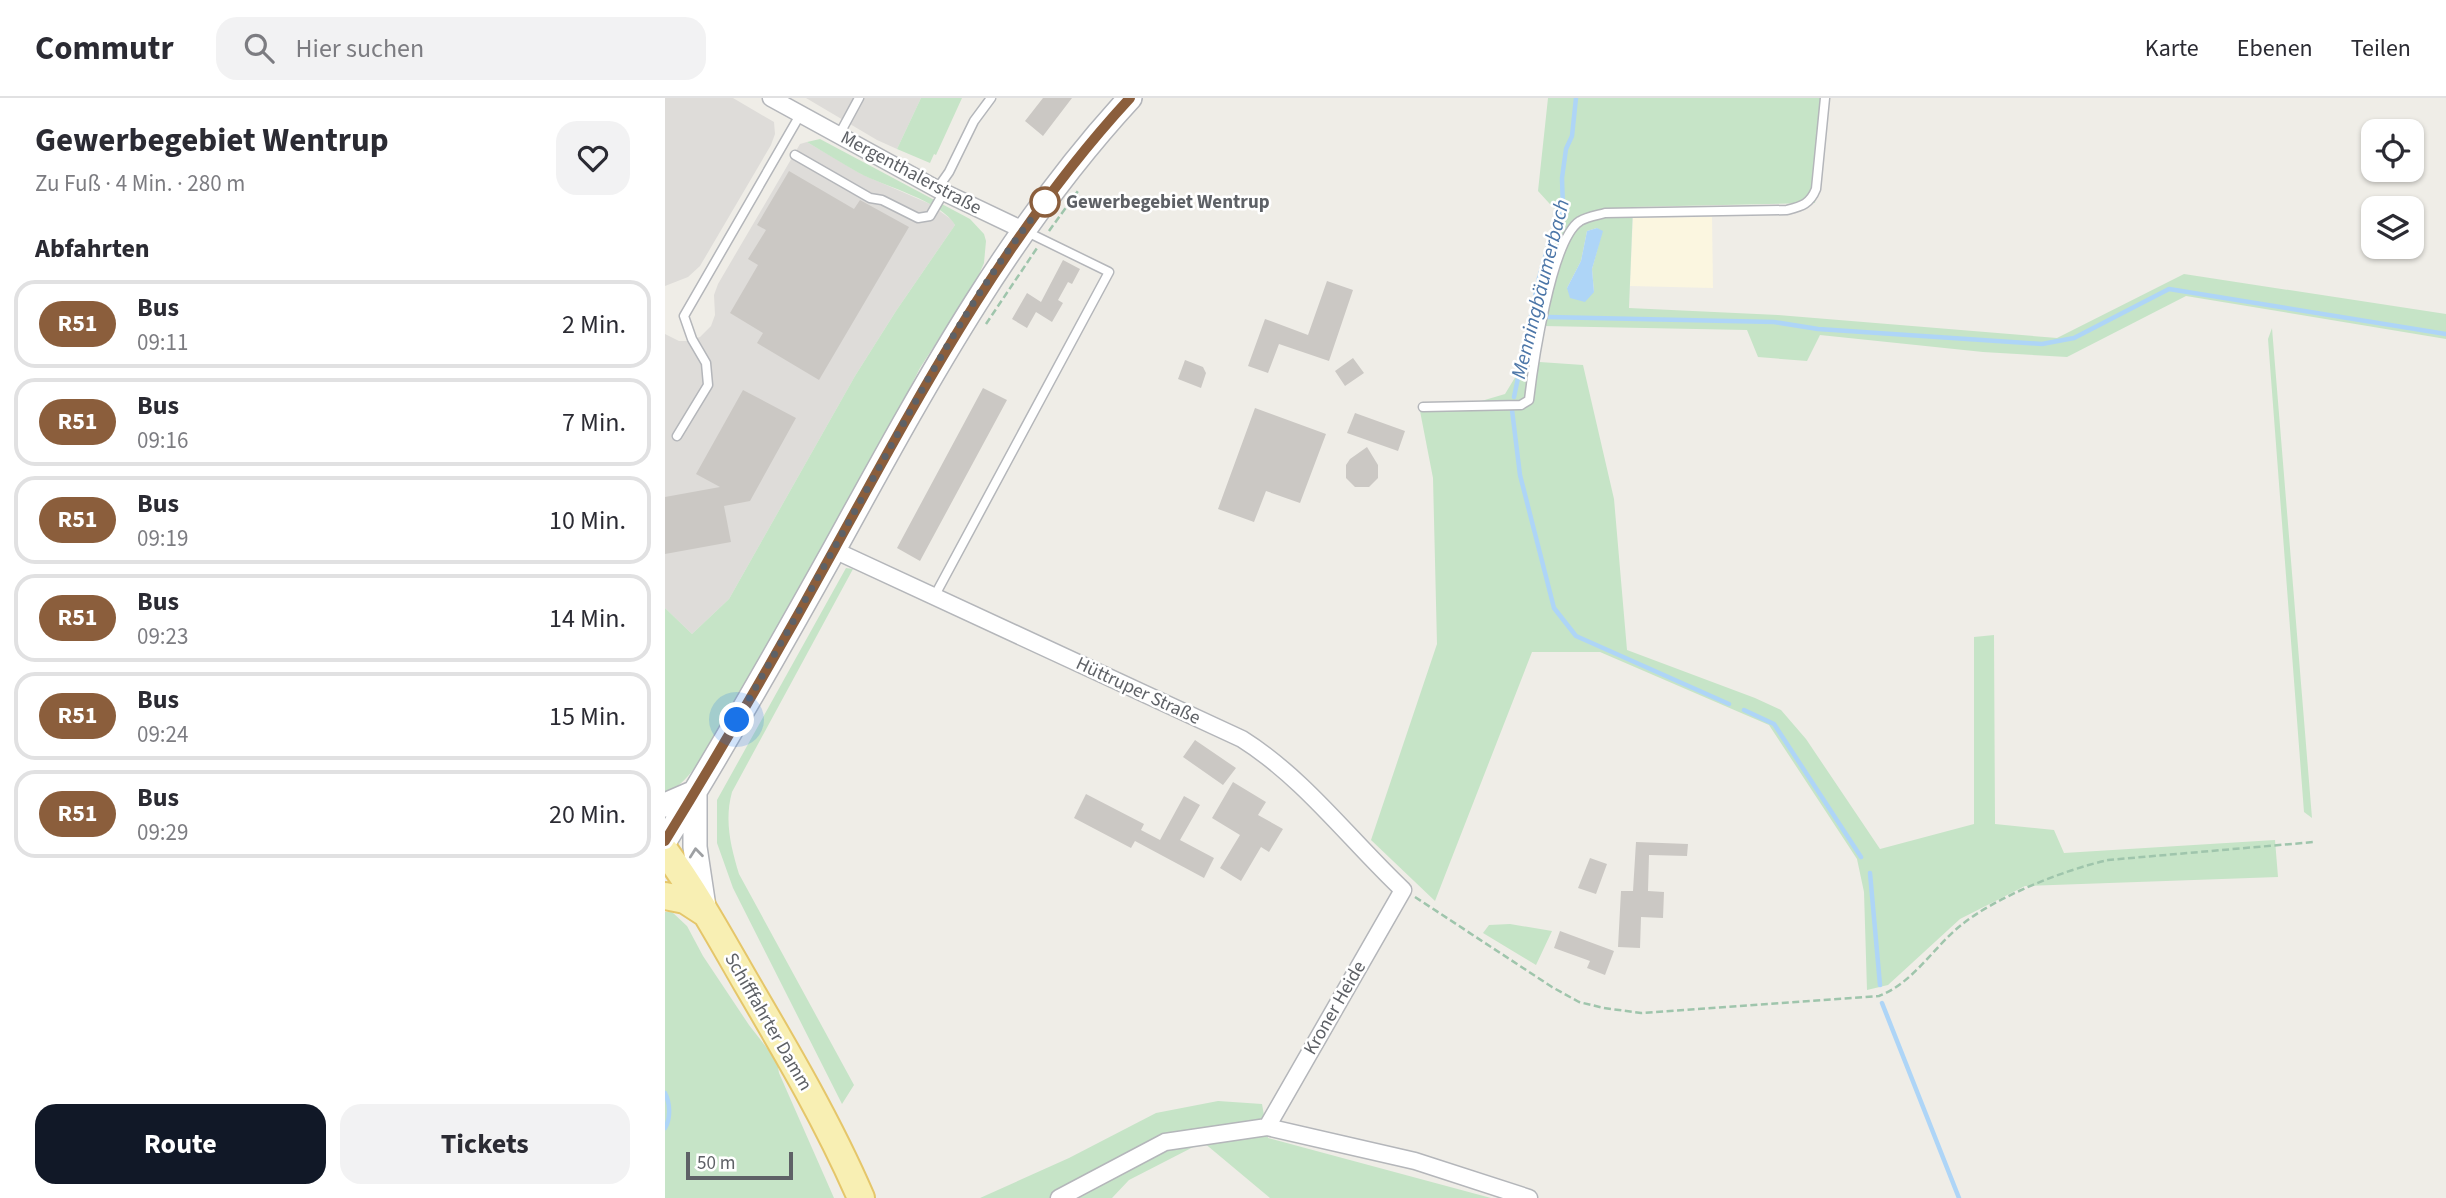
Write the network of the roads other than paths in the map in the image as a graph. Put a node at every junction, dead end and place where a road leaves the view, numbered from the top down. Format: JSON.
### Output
{"nodes":[{"id":1,"x":771,"y":98,"type":"edge"},
{"id":2,"x":859,"y":98,"type":"edge"},
{"id":3,"x":991,"y":98,"type":"edge"},
{"id":4,"x":1130,"y":98,"type":"edge"},
{"id":5,"x":1825,"y":98,"type":"edge"},
{"id":6,"x":800,"y":115,"type":"junction"},
{"id":7,"x":839,"y":135,"type":"junction"},
{"id":8,"x":795,"y":155,"type":"dead end"},
{"id":9,"x":941,"y":191,"type":"junction"},
{"id":10,"x":1033,"y":235,"type":"junction"},
{"id":11,"x":1423,"y":407,"type":"dead end"},
{"id":12,"x":677,"y":436,"type":"dead end"},
{"id":13,"x":834,"y":550,"type":"junction"},
{"id":14,"x":935,"y":597,"type":"junction"},
{"id":15,"x":695,"y":792,"type":"junction"},
{"id":16,"x":665,"y":805,"type":"edge"},
{"id":17,"x":665,"y":841,"type":"edge"},
{"id":18,"x":665,"y":851,"type":"edge"},
{"id":19,"x":1403,"y":890,"type":"joint"},
{"id":20,"x":665,"y":896,"type":"edge"},
{"id":21,"x":705,"y":913,"type":"junction"},
{"id":22,"x":1267,"y":1127,"type":"junction"},
{"id":23,"x":861,"y":1198,"type":"edge"},
{"id":24,"x":1059,"y":1198,"type":"edge"},
{"id":25,"x":1529,"y":1198,"type":"edge"}],
"edges":[{"from":1,"to":6,"type":"street","name":"Mergenthalerstraße"},
{"from":2,"to":7,"type":"lane"},
{"from":3,"to":9,"type":"lane"},
{"from":4,"to":10,"type":"main road"},
{"from":5,"to":11,"type":"lane"},
{"from":6,"to":7,"type":"street","name":"Mergenthalerstraße"},
{"from":6,"to":12,"type":"lane"},
{"from":7,"to":9,"type":"street","name":"Mergenthalerstraße"},
{"from":8,"to":9,"type":"lane"},
{"from":9,"to":10,"type":"street","name":"Mergenthalerstraße"},
{"from":10,"to":13,"type":"main road"},
{"from":10,"to":14,"type":"lane"},
{"from":13,"to":14,"type":"street","name":"Hüttruper Straße"},
{"from":13,"to":15,"type":"main road"},
{"from":14,"to":19,"type":"street","name":"Hüttruper Straße"},
{"from":15,"to":16,"type":"main road"},
{"from":15,"to":17,"type":"main road"},
{"from":21,"to":15,"type":"main road","one_way":true},
{"from":18,"to":21,"type":"main road","name":"Schifffahrter Damm"},
{"from":19,"to":22,"type":"street","name":"Kroner Heide"},
{"from":20,"to":21,"type":"main road"},
{"from":21,"to":23,"type":"main road","name":"Schifffahrter Damm"},
{"from":22,"to":24,"type":"street"},
{"from":22,"to":25,"type":"street"}]}
